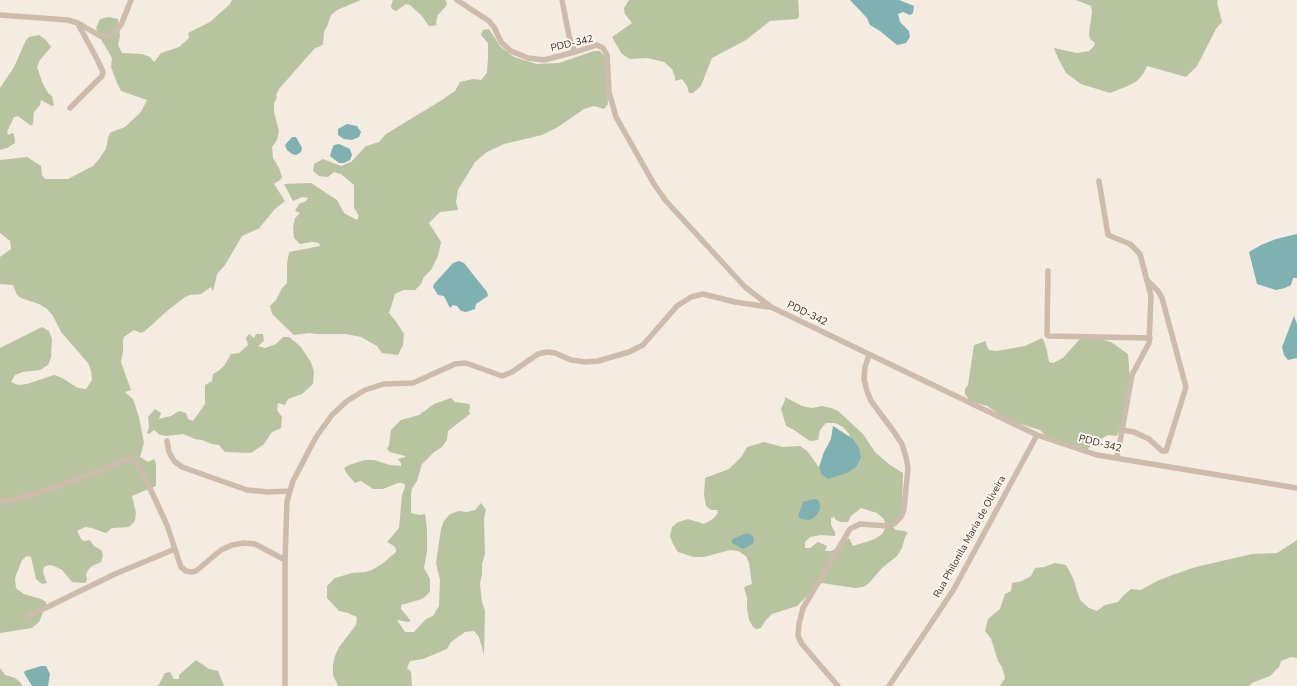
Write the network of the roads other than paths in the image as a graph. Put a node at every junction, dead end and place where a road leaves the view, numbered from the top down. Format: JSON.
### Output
{"nodes":[{"id":1,"x":131,"y":0,"type":"edge"},
{"id":2,"x":457,"y":0,"type":"edge"},
{"id":3,"x":562,"y":0,"type":"edge"},
{"id":4,"x":0,"y":15,"type":"edge"},
{"id":5,"x":78,"y":23,"type":"junction"},
{"id":6,"x":575,"y":52,"type":"junction"},
{"id":7,"x":70,"y":108,"type":"dead end"},
{"id":8,"x":1099,"y":181,"type":"dead end"},
{"id":9,"x":1048,"y":271,"type":"dead end"},
{"id":10,"x":1147,"y":280,"type":"junction"},
{"id":11,"x":771,"y":307,"type":"junction"},
{"id":12,"x":1150,"y":338,"type":"junction"},
{"id":13,"x":869,"y":355,"type":"junction"},
{"id":14,"x":1122,"y":430,"type":"junction"},
{"id":15,"x":1037,"y":435,"type":"junction"},
{"id":16,"x":167,"y":440,"type":"dead end"},
{"id":17,"x":1117,"y":458,"type":"junction"},
{"id":18,"x":1297,"y":488,"type":"edge"},
{"id":19,"x":290,"y":491,"type":"junction"},
{"id":20,"x":0,"y":501,"type":"edge"},
{"id":21,"x":175,"y":549,"type":"junction"},
{"id":22,"x":285,"y":560,"type":"junction"},
{"id":23,"x":30,"y":616,"type":"dead end"},
{"id":24,"x":285,"y":686,"type":"edge"},
{"id":25,"x":838,"y":686,"type":"edge"},
{"id":26,"x":889,"y":686,"type":"edge"}],
"edges":[{"from":1,"to":5,"type":"street"},
{"from":2,"to":6,"type":"street","name":"PDD-342","number":"PDD-342"},
{"from":3,"to":6,"type":"street"},
{"from":4,"to":5,"type":"street"},
{"from":5,"to":7,"type":"street"},
{"from":6,"to":11,"type":"street","name":"PDD-342","number":"PDD-342"},
{"from":8,"to":10,"type":"street"},
{"from":9,"to":12,"type":"street"},
{"from":10,"to":12,"type":"street"},
{"from":10,"to":14,"type":"street"},
{"from":11,"to":13,"type":"street","name":"PDD-342","number":"PDD-342"},
{"from":11,"to":19,"type":"street"},
{"from":12,"to":14,"type":"street"},
{"from":13,"to":15,"type":"street","name":"PDD-342","number":"PDD-342"},
{"from":13,"to":25,"type":"street"},
{"from":14,"to":17,"type":"street"},
{"from":15,"to":17,"type":"street","name":"PDD-342","number":"PDD-342"},
{"from":15,"to":26,"type":"street","name":"Rua Philonila Maria de Oliveira"},
{"from":16,"to":19,"type":"street"},
{"from":17,"to":18,"type":"street","name":"PDD-342","number":"PDD-342"},
{"from":19,"to":22,"type":"street"},
{"from":20,"to":21,"type":"street"},
{"from":21,"to":22,"type":"street"},
{"from":21,"to":23,"type":"street"},
{"from":22,"to":24,"type":"street"}]}
